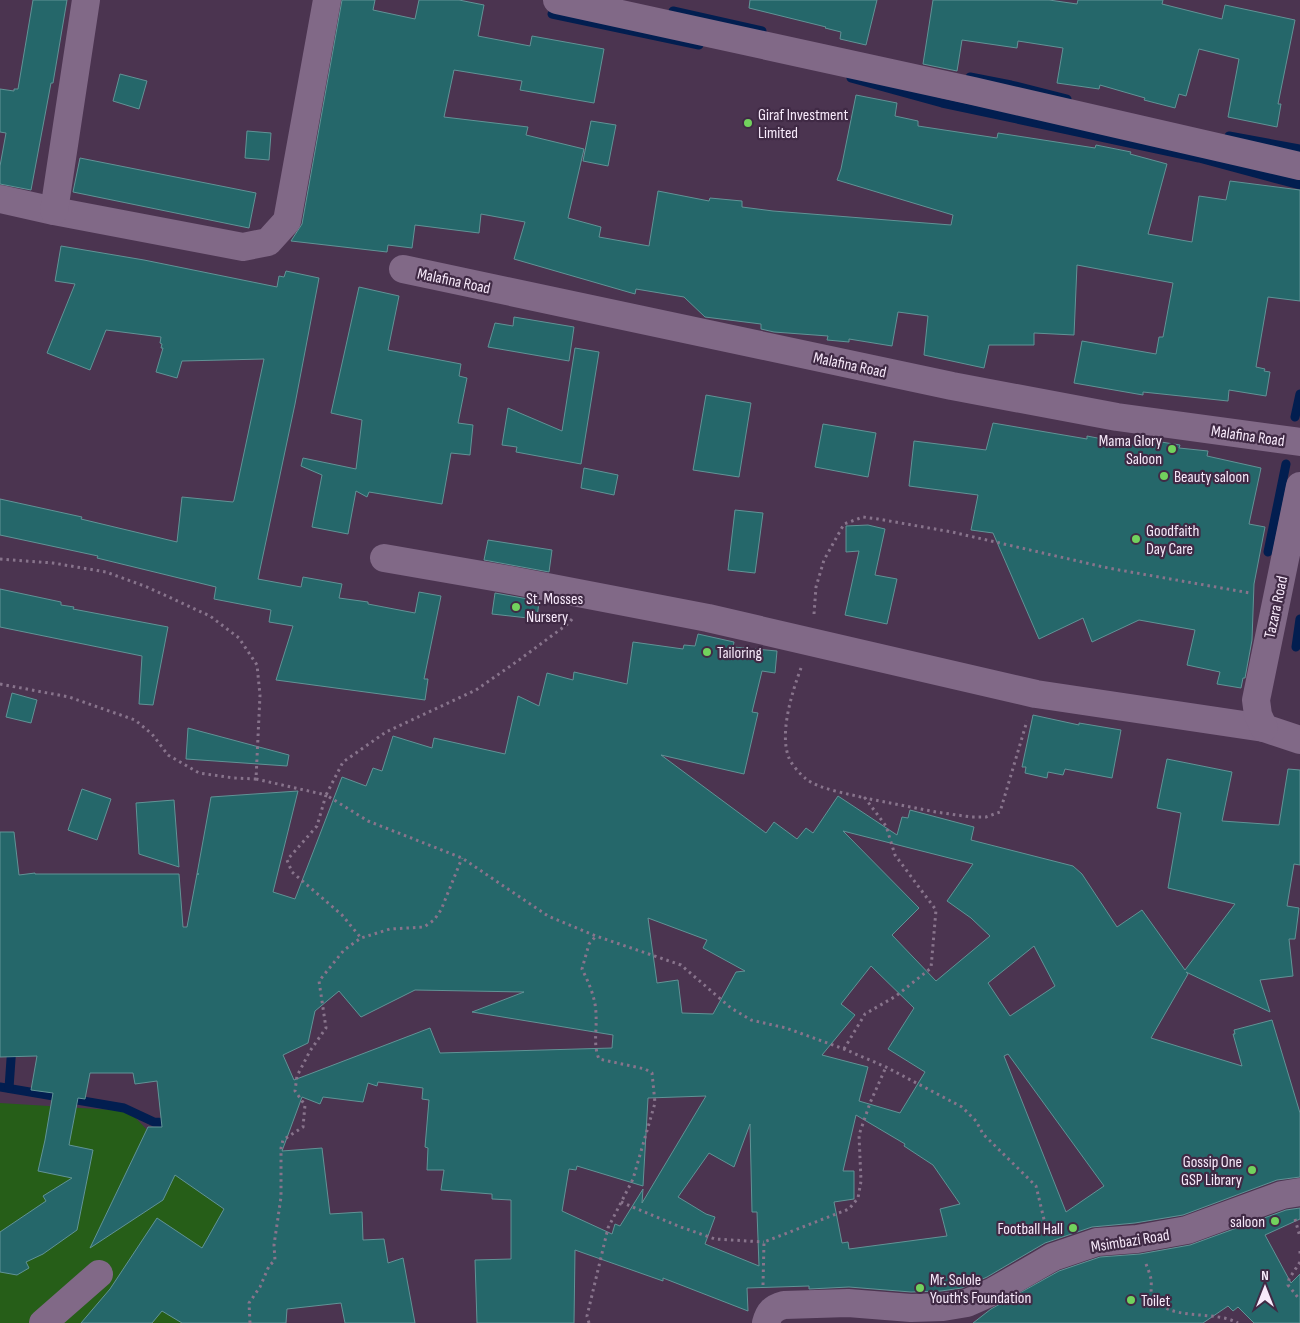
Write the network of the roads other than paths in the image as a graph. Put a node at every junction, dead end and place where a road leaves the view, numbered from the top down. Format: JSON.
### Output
{"nodes":[{"id":1,"x":86,"y":0,"type":"edge"},
{"id":2,"x":327,"y":0,"type":"edge"},
{"id":3,"x":557,"y":0,"type":"edge"},
{"id":4,"x":1300,"y":166,"type":"edge"},
{"id":5,"x":0,"y":199,"type":"edge"},
{"id":6,"x":54,"y":211,"type":"junction"},
{"id":7,"x":403,"y":269,"type":"dead end"},
{"id":8,"x":1300,"y":442,"type":"edge"},
{"id":9,"x":1300,"y":486,"type":"edge"},
{"id":10,"x":384,"y":558,"type":"dead end"},
{"id":11,"x":1264,"y":728,"type":"junction"},
{"id":12,"x":1300,"y":740,"type":"edge"},
{"id":13,"x":1300,"y":1192,"type":"edge"},
{"id":14,"x":99,"y":1274,"type":"dead end"},
{"id":15,"x":766,"y":1322,"type":"edge"},
{"id":16,"x":44,"y":1323,"type":"edge"}],
"edges":[{"from":1,"to":6,"type":"street"},
{"from":2,"to":6,"type":"street"},
{"from":3,"to":4,"type":"street"},
{"from":5,"to":6,"type":"street"},
{"from":7,"to":8,"type":"street","name":"Malafina Road"},
{"from":9,"to":11,"type":"street","name":"Tazara Road"},
{"from":10,"to":11,"type":"street"},
{"from":11,"to":12,"type":"street"},
{"from":13,"to":15,"type":"street","name":"Msimbazi Road"},
{"from":14,"to":16,"type":"street"}]}
